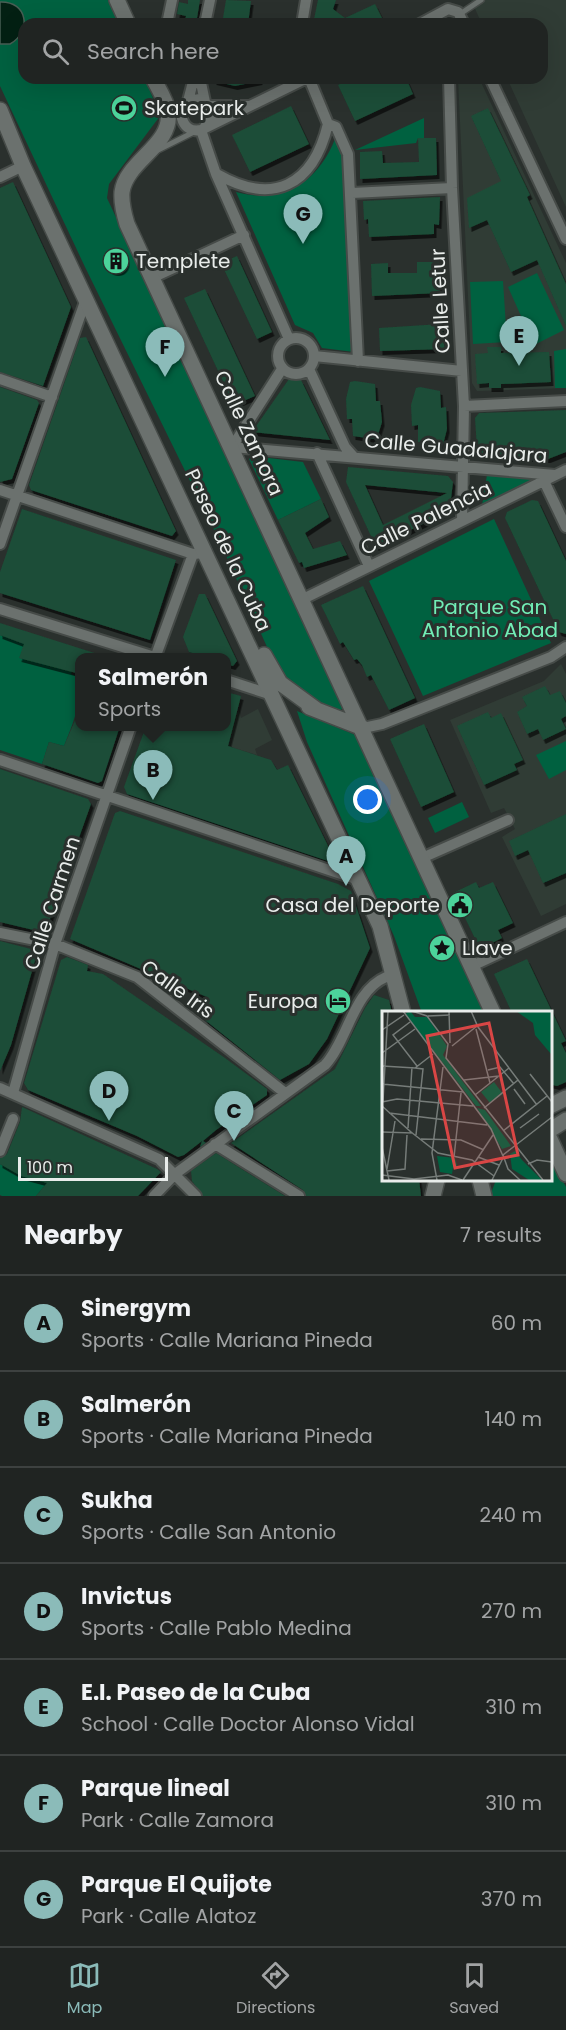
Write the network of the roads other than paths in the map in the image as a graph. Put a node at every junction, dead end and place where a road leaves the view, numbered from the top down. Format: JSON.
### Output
{"nodes":[{"id":1,"x":117,"y":0,"type":"edge"},
{"id":2,"x":172,"y":0,"type":"edge"},
{"id":3,"x":210,"y":0,"type":"edge"},
{"id":4,"x":306,"y":0,"type":"edge"},
{"id":5,"x":440,"y":0,"type":"edge"},
{"id":6,"x":454,"y":0,"type":"edge"},
{"id":7,"x":481,"y":0,"type":"edge"},
{"id":8,"x":437,"y":17,"type":"edge"},
{"id":9,"x":125,"y":18,"type":"edge"},
{"id":10,"x":168,"y":18,"type":"edge"},
{"id":11,"x":206,"y":18,"type":"edge"},
{"id":12,"x":303,"y":18,"type":"edge"},
{"id":13,"x":460,"y":18,"type":"edge"},
{"id":14,"x":461,"y":18,"type":"edge"},
{"id":15,"x":462,"y":18,"type":"edge"},
{"id":16,"x":156,"y":84,"type":"edge"},
{"id":17,"x":192,"y":84,"type":"edge"},
{"id":18,"x":202,"y":84,"type":"edge"},
{"id":19,"x":295,"y":84,"type":"edge"},
{"id":20,"x":308,"y":84,"type":"edge"},
{"id":21,"x":449,"y":84,"type":"edge"},
{"id":22,"x":493,"y":84,"type":"edge"},
{"id":23,"x":162,"y":96,"type":"junction"},
{"id":24,"x":186,"y":103,"type":"junction"},
{"id":25,"x":207,"y":104,"type":"junction"},
{"id":26,"x":251,"y":106,"type":"junction"},
{"id":27,"x":0,"y":110,"type":"edge"},
{"id":28,"x":328,"y":124,"type":"junction"},
{"id":29,"x":200,"y":130,"type":"junction"},
{"id":30,"x":144,"y":157,"type":"junction"},
{"id":31,"x":23,"y":166,"type":"junction"},
{"id":32,"x":216,"y":174,"type":"junction"},
{"id":33,"x":0,"y":177,"type":"edge"},
{"id":34,"x":452,"y":188,"type":"junction"},
{"id":35,"x":351,"y":193,"type":"junction"},
{"id":36,"x":244,"y":235,"type":"junction"},
{"id":37,"x":566,"y":239,"type":"edge"},
{"id":38,"x":152,"y":278,"type":"junction"},
{"id":39,"x":86,"y":299,"type":"junction"},
{"id":40,"x":289,"y":339,"type":"junction"},
{"id":41,"x":314,"y":356,"type":"junction"},
{"id":42,"x":358,"y":361,"type":"junction"},
{"id":43,"x":282,"y":369,"type":"junction"},
{"id":44,"x":309,"y":369,"type":"junction"},
{"id":45,"x":462,"y":371,"type":"junction"},
{"id":46,"x":0,"y":379,"type":"edge"},
{"id":47,"x":52,"y":397,"type":"junction"},
{"id":48,"x":566,"y":401,"type":"edge"},
{"id":49,"x":464,"y":406,"type":"junction"},
{"id":50,"x":232,"y":447,"type":"junction"},
{"id":51,"x":317,"y":453,"type":"junction"},
{"id":52,"x":353,"y":456,"type":"junction"},
{"id":53,"x":463,"y":465,"type":"junction"},
{"id":54,"x":566,"y":470,"type":"edge"},
{"id":55,"x":555,"y":476,"type":"junction"},
{"id":56,"x":544,"y":481,"type":"junction"},
{"id":57,"x":0,"y":490,"type":"edge"},
{"id":58,"x":18,"y":496,"type":"junction"},
{"id":59,"x":462,"y":521,"type":"junction"},
{"id":60,"x":566,"y":527,"type":"edge"},
{"id":61,"x":0,"y":544,"type":"edge"},
{"id":62,"x":199,"y":553,"type":"junction"},
{"id":63,"x":369,"y":566,"type":"junction"},
{"id":64,"x":303,"y":599,"type":"junction"},
{"id":65,"x":0,"y":609,"type":"edge"},
{"id":66,"x":566,"y":647,"type":"edge"},
{"id":67,"x":143,"y":653,"type":"edge"},
{"id":68,"x":158,"y":653,"type":"edge"},
{"id":69,"x":231,"y":682,"type":"edge"},
{"id":70,"x":272,"y":695,"type":"junction"},
{"id":71,"x":316,"y":710,"type":"junction"},
{"id":72,"x":363,"y":728,"type":"junction"},
{"id":73,"x":129,"y":731,"type":"edge"},
{"id":74,"x":0,"y":760,"type":"edge"},
{"id":75,"x":107,"y":796,"type":"junction"},
{"id":76,"x":508,"y":820,"type":"dead end"},
{"id":77,"x":422,"y":858,"type":"junction"},
{"id":78,"x":356,"y":879,"type":"junction"},
{"id":79,"x":566,"y":922,"type":"edge"},
{"id":80,"x":0,"y":933,"type":"edge"},
{"id":81,"x":55,"y":944,"type":"junction"},
{"id":82,"x":472,"y":966,"type":"junction"},
{"id":83,"x":394,"y":978,"type":"junction"},
{"id":84,"x":402,"y":1011,"type":"edge"},
{"id":85,"x":492,"y":1011,"type":"edge"},
{"id":86,"x":0,"y":1088,"type":"edge"},
{"id":87,"x":13,"y":1093,"type":"junction"},
{"id":88,"x":285,"y":1093,"type":"junction"},
{"id":89,"x":566,"y":1098,"type":"edge"},
{"id":90,"x":551,"y":1105,"type":"edge"},
{"id":91,"x":13,"y":1119,"type":"dead end"},
{"id":92,"x":566,"y":1120,"type":"edge"},
{"id":93,"x":551,"y":1129,"type":"edge"},
{"id":94,"x":551,"y":1143,"type":"edge"},
{"id":95,"x":215,"y":1144,"type":"junction"},
{"id":96,"x":0,"y":1151,"type":"edge"},
{"id":97,"x":175,"y":1174,"type":"junction"},
{"id":98,"x":566,"y":1174,"type":"edge"},
{"id":99,"x":154,"y":1196,"type":"edge"},
{"id":100,"x":196,"y":1196,"type":"edge"},
{"id":101,"x":299,"y":1196,"type":"edge"}],
"edges":[{"from":1,"to":9,"type":"main road"},
{"from":2,"to":10,"type":"street"},
{"from":3,"to":11,"type":"street"},
{"from":4,"to":12,"type":"street"},
{"from":5,"to":8,"type":"street"},
{"from":6,"to":14,"type":"street"},
{"from":7,"to":15,"type":"lane"},
{"from":8,"to":13,"type":"street"},
{"from":16,"to":23,"type":"main road","name":"Calle Zamora"},
{"from":17,"to":24,"type":"street"},
{"from":18,"to":25,"type":"street"},
{"from":19,"to":26,"type":"street"},
{"from":20,"to":28,"type":"street"},
{"from":21,"to":34,"type":"street","name":"Calle Letur"},
{"from":22,"to":37,"type":"street"},
{"from":23,"to":24,"type":"street"},
{"from":23,"to":30,"type":"main road","name":"Calle Zamora"},
{"from":24,"to":25,"type":"street"},
{"from":24,"to":29,"type":"street"},
{"from":25,"to":26,"type":"street"},
{"from":25,"to":29,"type":"street"},
{"from":26,"to":29,"type":"street"},
{"from":27,"to":31,"type":"main road","name":"Paseo de la Cuba"},
{"from":28,"to":32,"type":"street"},
{"from":28,"to":35,"type":"street"},
{"from":29,"to":30,"type":"lane","name":"Calle Zamora"},
{"from":29,"to":32,"type":"street"},
{"from":30,"to":38,"type":"main road","name":"Calle Zamora"},
{"from":31,"to":33,"type":"street"},
{"from":31,"to":39,"type":"main road","name":"Paseo de la Cuba"},
{"from":32,"to":36,"type":"street"},
{"from":34,"to":35,"type":"street"},
{"from":34,"to":45,"type":"street","name":"Calle Letur"},
{"from":35,"to":42,"type":"street"},
{"from":36,"to":38,"type":"street"},
{"from":36,"to":40,"type":"street"},
{"from":38,"to":50,"type":"main road","name":"Calle Zamora"},
{"from":39,"to":47,"type":"street"},
{"from":39,"to":62,"type":"main road","name":"Paseo de la Cuba"},
{"from":40,"to":41,"type":"street"},
{"from":40,"to":43,"type":"street"},
{"from":41,"to":42,"type":"street"},
{"from":41,"to":44,"type":"street"},
{"from":42,"to":45,"type":"street"},
{"from":43,"to":44,"type":"street"},
{"from":43,"to":50,"type":"street"},
{"from":44,"to":52,"type":"street","name":"Calle Guadalajara"},
{"from":45,"to":49,"type":"street","name":"Calle Letur"},
{"from":46,"to":47,"type":"street"},
{"from":47,"to":58,"type":"street"},
{"from":48,"to":49,"type":"street"},
{"from":49,"to":53,"type":"street","name":"Calle Letur"},
{"from":50,"to":51,"type":"street","name":"Calle Guadalajara"},
{"from":50,"to":64,"type":"main road","name":"Calle Zamora"},
{"from":51,"to":52,"type":"street","name":"Calle Guadalajara"},
{"from":51,"to":63,"type":"street"},
{"from":52,"to":53,"type":"street","name":"Calle Guadalajara"},
{"from":53,"to":55,"type":"street","name":"Calle Guadalajara"},
{"from":53,"to":59,"type":"street","name":"Calle Letur"},
{"from":54,"to":55,"type":"street","name":"Calle Palencia"},
{"from":55,"to":56,"type":"street","name":"Calle Palencia"},
{"from":56,"to":59,"type":"street","name":"Calle Palencia"},
{"from":56,"to":60,"type":"street"},
{"from":57,"to":58,"type":"street"},
{"from":58,"to":61,"type":"street"},
{"from":58,"to":62,"type":"street"},
{"from":59,"to":63,"type":"street","name":"Calle Palencia"},
{"from":62,"to":68,"type":"street"},
{"from":62,"to":70,"type":"main road","name":"Paseo de la Cuba"},
{"from":62,"to":71,"type":"main road"},
{"from":63,"to":64,"type":"street","name":"Calle Palencia"},
{"from":64,"to":72,"type":"main road","name":"Calle Zamora"},
{"from":65,"to":67,"type":"street"},
{"from":66,"to":72,"type":"street"},
{"from":69,"to":70,"type":"street"},
{"from":70,"to":71,"type":"main road"},
{"from":70,"to":78,"type":"main road","name":"Paseo de la Cuba"},
{"from":71,"to":72,"type":"main road"},
{"from":72,"to":77,"type":"main road","name":"Calle Zamora"},
{"from":73,"to":75,"type":"street","name":"Calle Carmen"},
{"from":74,"to":75,"type":"street"},
{"from":75,"to":78,"type":"street"},
{"from":75,"to":81,"type":"street","name":"Calle Carmen"},
{"from":76,"to":77,"type":"street"},
{"from":77,"to":82,"type":"main road","name":"Calle Zamora"},
{"from":78,"to":83,"type":"main road","name":"Paseo de la Cuba"},
{"from":79,"to":82,"type":"street"},
{"from":80,"to":81,"type":"street","name":"Calle Iris"},
{"from":81,"to":87,"type":"street","name":"Calle Carmen"},
{"from":81,"to":88,"type":"street","name":"Calle Iris"},
{"from":82,"to":85,"type":"main road","name":"Calle Zamora"},
{"from":83,"to":84,"type":"main road","name":"Paseo de la Cuba"},
{"from":83,"to":88,"type":"street"},
{"from":86,"to":87,"type":"street"},
{"from":87,"to":97,"type":"street"},
{"from":88,"to":95,"type":"street"},
{"from":89,"to":90,"type":"main road"},
{"from":91,"to":96,"type":"street"},
{"from":92,"to":93,"type":"main road"},
{"from":94,"to":98,"type":"main road"},
{"from":95,"to":97,"type":"street"},
{"from":95,"to":101,"type":"street"},
{"from":97,"to":99,"type":"street"},
{"from":97,"to":100,"type":"street"}]}
